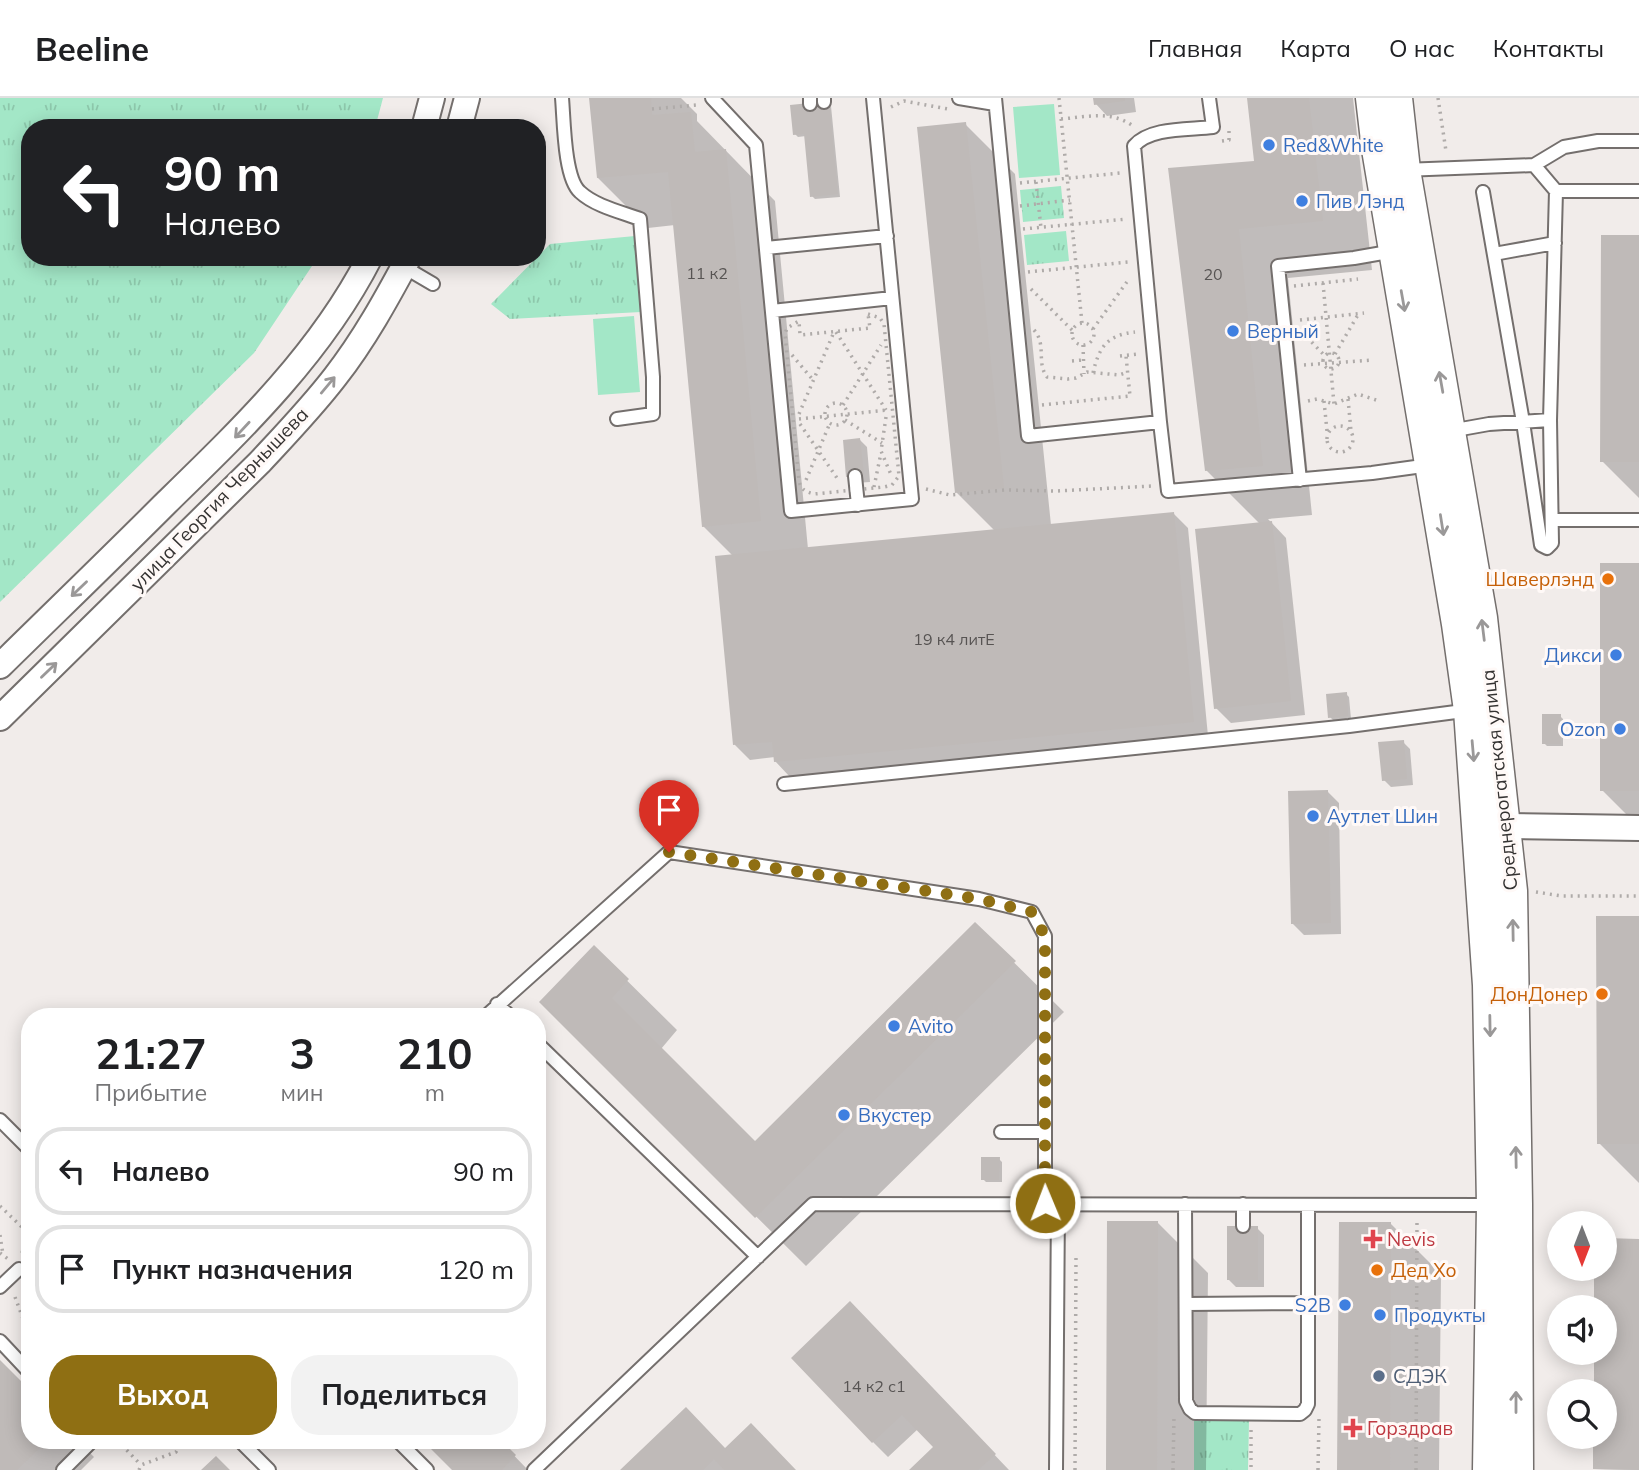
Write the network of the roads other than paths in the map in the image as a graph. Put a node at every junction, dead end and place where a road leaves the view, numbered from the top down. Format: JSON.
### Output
{"nodes":[{"id":1,"x":432,"y":98,"type":"edge"},
{"id":2,"x":467,"y":98,"type":"edge"},
{"id":3,"x":562,"y":98,"type":"edge"},
{"id":4,"x":712,"y":98,"type":"edge"},
{"id":5,"x":873,"y":98,"type":"edge"},
{"id":6,"x":1209,"y":98,"type":"edge"},
{"id":7,"x":1372,"y":98,"type":"edge"},
{"id":8,"x":1396,"y":98,"type":"edge"},
{"id":9,"x":995,"y":101,"type":"edge"},
{"id":10,"x":957,"y":104,"type":"edge"},
{"id":11,"x":426,"y":119,"type":"edge"},
{"id":12,"x":461,"y":119,"type":"edge"},
{"id":13,"x":1639,"y":141,"type":"edge"},
{"id":14,"x":1534,"y":165,"type":"junction"},
{"id":15,"x":1393,"y":171,"type":"junction"},
{"id":16,"x":1556,"y":191,"type":"junction"},
{"id":17,"x":1639,"y":191,"type":"edge"},
{"id":18,"x":1483,"y":192,"type":"dead end"},
{"id":19,"x":887,"y":236,"type":"junction"},
{"id":20,"x":1555,"y":243,"type":"junction"},
{"id":21,"x":766,"y":248,"type":"junction"},
{"id":22,"x":1406,"y":249,"type":"junction"},
{"id":23,"x":1494,"y":254,"type":"junction"},
{"id":24,"x":365,"y":266,"type":"edge"},
{"id":25,"x":404,"y":266,"type":"edge"},
{"id":26,"x":411,"y":266,"type":"edge"},
{"id":27,"x":433,"y":284,"type":"dead end"},
{"id":28,"x":892,"y":298,"type":"junction"},
{"id":29,"x":772,"y":310,"type":"junction"},
{"id":30,"x":617,"y":419,"type":"dead end"},
{"id":31,"x":1550,"y":420,"type":"junction"},
{"id":32,"x":1160,"y":422,"type":"junction"},
{"id":33,"x":1523,"y":422,"type":"junction"},
{"id":34,"x":1441,"y":448,"type":"junction"},
{"id":35,"x":855,"y":476,"type":"dead end"},
{"id":36,"x":1300,"y":480,"type":"junction"},
{"id":37,"x":858,"y":505,"type":"junction"},
{"id":38,"x":1552,"y":520,"type":"junction"},
{"id":39,"x":1639,"y":520,"type":"edge"},
{"id":40,"x":0,"y":666,"type":"edge"},
{"id":41,"x":1481,"y":710,"type":"junction"},
{"id":42,"x":0,"y":718,"type":"edge"},
{"id":43,"x":784,"y":784,"type":"dead end"},
{"id":44,"x":1505,"y":826,"type":"junction"},
{"id":45,"x":1639,"y":828,"type":"edge"},
{"id":46,"x":498,"y":1004,"type":"junction"},
{"id":47,"x":494,"y":1008,"type":"edge"},
{"id":48,"x":502,"y":1008,"type":"edge"},
{"id":49,"x":546,"y":1052,"type":"edge"},
{"id":50,"x":0,"y":1120,"type":"edge"},
{"id":51,"x":1002,"y":1132,"type":"dead end"},
{"id":52,"x":1044,"y":1132,"type":"junction"},
{"id":53,"x":21,"y":1141,"type":"edge"},
{"id":54,"x":1051,"y":1203,"type":"junction"},
{"id":55,"x":1185,"y":1205,"type":"junction"},
{"id":56,"x":1243,"y":1205,"type":"junction"},
{"id":57,"x":1308,"y":1205,"type":"junction"},
{"id":58,"x":1505,"y":1205,"type":"junction"},
{"id":59,"x":1243,"y":1226,"type":"dead end"},
{"id":60,"x":758,"y":1256,"type":"junction"},
{"id":61,"x":19,"y":1269,"type":"road end"},
{"id":62,"x":4,"y":1283,"type":"edge"},
{"id":63,"x":1308,"y":1303,"type":"junction"},
{"id":64,"x":1186,"y":1304,"type":"junction"},
{"id":65,"x":0,"y":1341,"type":"edge"},
{"id":66,"x":21,"y":1363,"type":"edge"},
{"id":67,"x":84,"y":1449,"type":"edge"},
{"id":68,"x":248,"y":1449,"type":"edge"},
{"id":69,"x":406,"y":1449,"type":"edge"},
{"id":70,"x":63,"y":1470,"type":"edge"},
{"id":71,"x":269,"y":1470,"type":"edge"},
{"id":72,"x":427,"y":1470,"type":"edge"},
{"id":73,"x":534,"y":1470,"type":"edge"},
{"id":74,"x":1056,"y":1470,"type":"edge"},
{"id":75,"x":1489,"y":1470,"type":"edge"},
{"id":76,"x":1517,"y":1470,"type":"edge"}],
"edges":[{"from":1,"to":11,"type":"street"},
{"from":2,"to":12,"type":"street"},
{"from":3,"to":30,"type":"lane"},
{"from":4,"to":21,"type":"lane"},
{"from":5,"to":19,"type":"lane"},
{"from":6,"to":32,"type":"lane"},
{"from":7,"to":15,"type":"street","name":"Среднерогатская улица"},
{"from":8,"to":15,"type":"street","name":"Среднерогатская улица"},
{"from":9,"to":10,"type":"lane"},
{"from":9,"to":32,"type":"lane"},
{"from":13,"to":14,"type":"lane"},
{"from":14,"to":15,"type":"lane"},
{"from":14,"to":16,"type":"lane"},
{"from":15,"to":22,"type":"street","name":"Среднерогатская улица"},
{"from":16,"to":17,"type":"lane"},
{"from":16,"to":20,"type":"lane"},
{"from":18,"to":23,"type":"lane"},
{"from":19,"to":21,"type":"lane"},
{"from":19,"to":28,"type":"lane"},
{"from":20,"to":23,"type":"lane"},
{"from":20,"to":31,"type":"lane"},
{"from":21,"to":29,"type":"lane"},
{"from":22,"to":34,"type":"street","name":"Среднерогатская улица"},
{"from":22,"to":36,"type":"lane"},
{"from":23,"to":33,"type":"lane"},
{"from":24,"to":40,"type":"street","name":"улица Георгия Чернышева","one_way":true},
{"from":42,"to":25,"type":"street","name":"улица Георгия Чернышева","one_way":true},
{"from":26,"to":27,"type":"lane"},
{"from":28,"to":29,"type":"lane"},
{"from":28,"to":37,"type":"lane"},
{"from":29,"to":37,"type":"lane"},
{"from":31,"to":33,"type":"lane"},
{"from":31,"to":38,"type":"lane"},
{"from":32,"to":36,"type":"lane"},
{"from":33,"to":34,"type":"lane"},
{"from":33,"to":38,"type":"lane"},
{"from":34,"to":36,"type":"lane"},
{"from":34,"to":41,"type":"street","name":"Среднерогатская улица"},
{"from":35,"to":37,"type":"lane"},
{"from":38,"to":39,"type":"lane"},
{"from":41,"to":43,"type":"lane"},
{"from":41,"to":44,"type":"street","name":"Среднерогатская улица"},
{"from":41,"to":58,"type":"street","name":"Среднерогатская улица","one_way":true},
{"from":44,"to":45,"type":"street"},
{"from":58,"to":44,"type":"street","name":"Среднерогатская улица","one_way":true},
{"from":46,"to":47,"type":"lane"},
{"from":46,"to":48,"type":"lane"},
{"from":46,"to":52,"type":"lane"},
{"from":49,"to":60,"type":"lane"},
{"from":50,"to":53,"type":"lane"},
{"from":51,"to":52,"type":"lane"},
{"from":52,"to":54,"type":"lane"},
{"from":54,"to":55,"type":"lane"},
{"from":54,"to":60,"type":"lane"},
{"from":54,"to":74,"type":"lane"},
{"from":55,"to":56,"type":"lane"},
{"from":55,"to":64,"type":"lane"},
{"from":56,"to":57,"type":"lane"},
{"from":56,"to":59,"type":"lane"},
{"from":57,"to":58,"type":"lane"},
{"from":57,"to":63,"type":"lane"},
{"from":58,"to":75,"type":"street","name":"Среднерогатская улица"},
{"from":76,"to":58,"type":"street","name":"Среднерогатская улица","one_way":true},
{"from":60,"to":73,"type":"lane"},
{"from":61,"to":62,"type":"lane"},
{"from":63,"to":64,"type":"lane"},
{"from":63,"to":64,"type":"lane"},
{"from":65,"to":66,"type":"lane"},
{"from":67,"to":70,"type":"lane"},
{"from":68,"to":71,"type":"lane"},
{"from":69,"to":72,"type":"lane"}]}
